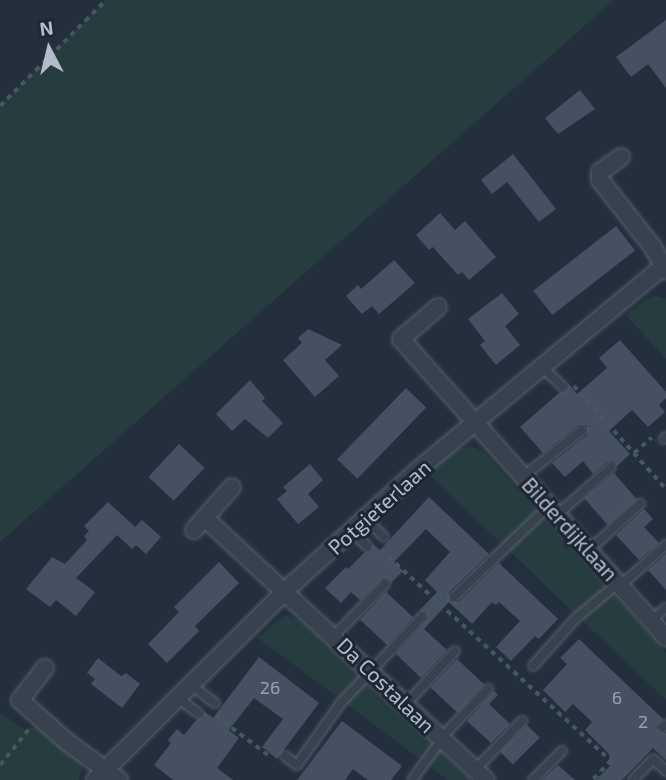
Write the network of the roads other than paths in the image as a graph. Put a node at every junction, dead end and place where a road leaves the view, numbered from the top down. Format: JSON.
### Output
{"nodes":[{"id":1,"x":621,"y":157,"type":"dead end"},
{"id":2,"x":665,"y":266,"type":"edge"},
{"id":3,"x":438,"y":307,"type":"dead end"},
{"id":4,"x":546,"y":363,"type":"junction"},
{"id":5,"x":562,"y":386,"type":"dead end"},
{"id":6,"x":474,"y":422,"type":"junction"},
{"id":7,"x":582,"y":430,"type":"dead end"},
{"id":8,"x":611,"y":467,"type":"dead end"},
{"id":9,"x":523,"y":477,"type":"junction"},
{"id":10,"x":232,"y":487,"type":"dead end"},
{"id":11,"x":640,"y":504,"type":"dead end"},
{"id":12,"x":553,"y":510,"type":"junction"},
{"id":13,"x":358,"y":526,"type":"junction"},
{"id":14,"x":384,"y":537,"type":"dead end"},
{"id":15,"x":666,"y":545,"type":"edge"},
{"id":16,"x":367,"y":546,"type":"dead end"},
{"id":17,"x":589,"y":550,"type":"junction"},
{"id":18,"x":385,"y":584,"type":"dead end"},
{"id":19,"x":619,"y":584,"type":"junction"},
{"id":20,"x":284,"y":592,"type":"junction"},
{"id":21,"x":454,"y":597,"type":"dead end"},
{"id":22,"x":666,"y":608,"type":"edge"},
{"id":23,"x":422,"y":617,"type":"dead end"},
{"id":24,"x":651,"y":620,"type":"junction"},
{"id":25,"x":334,"y":636,"type":"junction"},
{"id":26,"x":666,"y":637,"type":"edge"},
{"id":27,"x":455,"y":651,"type":"dead end"},
{"id":28,"x":533,"y":666,"type":"dead end"},
{"id":29,"x":45,"y":668,"type":"dead end"},
{"id":30,"x":370,"y":670,"type":"junction"},
{"id":31,"x":488,"y":689,"type":"dead end"},
{"id":32,"x":184,"y":692,"type":"junction"},
{"id":33,"x":215,"y":703,"type":"dead end"},
{"id":34,"x":406,"y":704,"type":"junction"},
{"id":35,"x":198,"y":713,"type":"dead end"},
{"id":36,"x":522,"y":721,"type":"dead end"},
{"id":37,"x":442,"y":738,"type":"junction"},
{"id":38,"x":562,"y":751,"type":"dead end"},
{"id":39,"x":282,"y":760,"type":"road end"},
{"id":40,"x":666,"y":771,"type":"edge"},
{"id":41,"x":99,"y":775,"type":"edge"},
{"id":42,"x":480,"y":775,"type":"edge"},
{"id":43,"x":118,"y":780,"type":"edge"},
{"id":44,"x":412,"y":780,"type":"edge"},
{"id":45,"x":533,"y":780,"type":"edge"},
{"id":46,"x":633,"y":780,"type":"edge"}],
"edges":[{"from":1,"to":2,"type":"street","name":"Potgieterlaan"},
{"from":2,"to":4,"type":"street","name":"Potgieterlaan"},
{"from":3,"to":6,"type":"street"},
{"from":4,"to":5,"type":"lane"},
{"from":4,"to":6,"type":"street","name":"Potgieterlaan"},
{"from":6,"to":9,"type":"street","name":"Bilderdijklaan"},
{"from":6,"to":13,"type":"street","name":"Potgieterlaan"},
{"from":7,"to":9,"type":"lane"},
{"from":8,"to":12,"type":"lane"},
{"from":9,"to":12,"type":"street","name":"Bilderdijklaan"},
{"from":10,"to":20,"type":"street"},
{"from":11,"to":17,"type":"lane"},
{"from":12,"to":17,"type":"street","name":"Bilderdijklaan"},
{"from":12,"to":21,"type":"lane"},
{"from":13,"to":14,"type":"lane"},
{"from":13,"to":16,"type":"lane"},
{"from":13,"to":20,"type":"street","name":"Potgieterlaan"},
{"from":15,"to":19,"type":"lane"},
{"from":17,"to":19,"type":"street","name":"Bilderdijklaan"},
{"from":18,"to":25,"type":"lane"},
{"from":19,"to":24,"type":"street","name":"Bilderdijklaan"},
{"from":19,"to":28,"type":"lane"},
{"from":20,"to":25,"type":"street","name":"Da Costalaan"},
{"from":20,"to":32,"type":"street","name":"Potgieterlaan"},
{"from":22,"to":24,"type":"lane"},
{"from":23,"to":30,"type":"lane"},
{"from":24,"to":26,"type":"street","name":"Bilderdijklaan"},
{"from":25,"to":30,"type":"street","name":"Da Costalaan"},
{"from":27,"to":34,"type":"lane"},
{"from":29,"to":41,"type":"street"},
{"from":30,"to":34,"type":"street","name":"Da Costalaan"},
{"from":30,"to":39,"type":"lane"},
{"from":31,"to":37,"type":"lane"},
{"from":32,"to":33,"type":"lane"},
{"from":32,"to":35,"type":"lane"},
{"from":32,"to":41,"type":"street","name":"Potgieterlaan"},
{"from":34,"to":37,"type":"street","name":"Da Costalaan"},
{"from":36,"to":42,"type":"lane"},
{"from":37,"to":42,"type":"street","name":"Da Costalaan"},
{"from":37,"to":44,"type":"lane"},
{"from":38,"to":45,"type":"lane"},
{"from":40,"to":46,"type":"lane"},
{"from":41,"to":43,"type":"street"}]}
